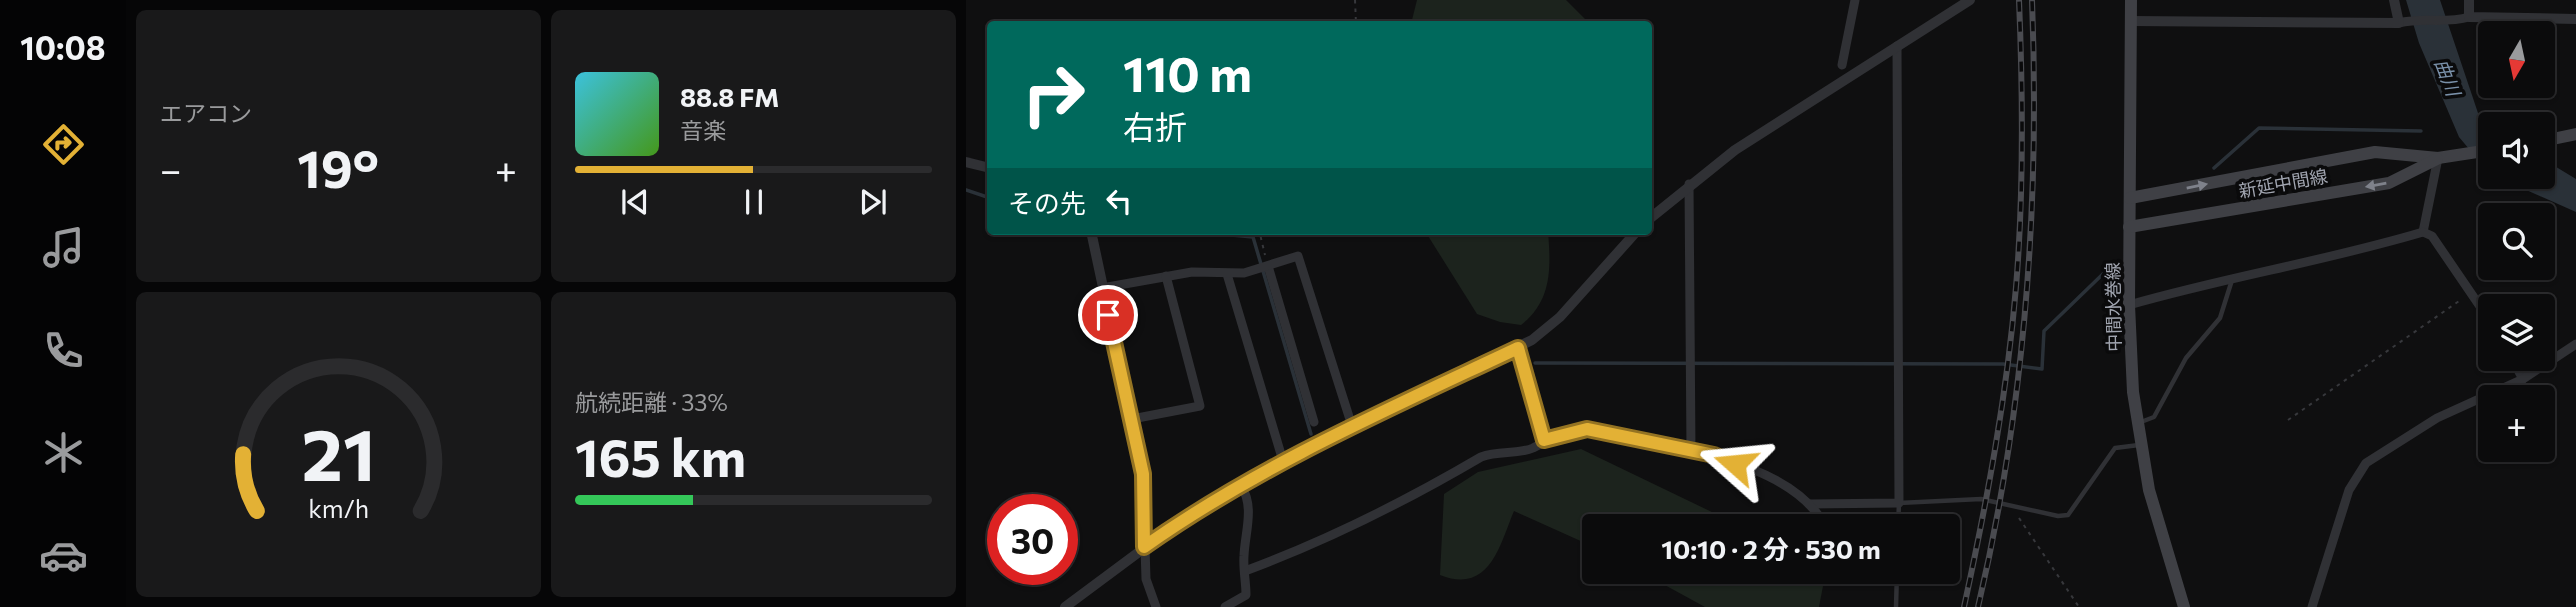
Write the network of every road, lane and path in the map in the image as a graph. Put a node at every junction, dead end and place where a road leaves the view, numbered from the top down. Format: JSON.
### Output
{"nodes":[{"id":1,"x":1355,"y":0,"type":"edge"},
{"id":2,"x":1855,"y":0,"type":"edge"},
{"id":3,"x":1970,"y":0,"type":"edge"},
{"id":4,"x":2131,"y":0,"type":"edge"},
{"id":5,"x":2394,"y":0,"type":"edge"},
{"id":6,"x":2469,"y":0,"type":"edge"},
{"id":7,"x":2469,"y":17,"type":"junction"},
{"id":8,"x":2576,"y":19,"type":"edge"},
{"id":9,"x":2131,"y":20,"type":"junction"},
{"id":10,"x":1356,"y":21,"type":"edge"},
{"id":11,"x":2404,"y":22,"type":"junction"},
{"id":12,"x":1897,"y":46,"type":"junction"},
{"id":13,"x":1842,"y":65,"type":"dead end"},
{"id":14,"x":2576,"y":134,"type":"edge"},
{"id":15,"x":2555,"y":138,"type":"edge"},
{"id":16,"x":2478,"y":152,"type":"edge"},
{"id":17,"x":2438,"y":158,"type":"junction"},
{"id":18,"x":966,"y":162,"type":"edge"},
{"id":19,"x":987,"y":168,"type":"edge"},
{"id":20,"x":1689,"y":184,"type":"junction"},
{"id":21,"x":2130,"y":198,"type":"junction"},
{"id":22,"x":1652,"y":216,"type":"edge"},
{"id":23,"x":2129,"y":228,"type":"junction"},
{"id":24,"x":2423,"y":232,"type":"junction"},
{"id":25,"x":1092,"y":235,"type":"edge"},
{"id":26,"x":1260,"y":235,"type":"edge"},
{"id":27,"x":1633,"y":235,"type":"edge"},
{"id":28,"x":1268,"y":266,"type":"junction"},
{"id":29,"x":1227,"y":274,"type":"junction"},
{"id":30,"x":1166,"y":276,"type":"junction"},
{"id":31,"x":2232,"y":278,"type":"junction"},
{"id":32,"x":1102,"y":288,"type":"junction"},
{"id":33,"x":2471,"y":293,"type":"junction"},
{"id":34,"x":2478,"y":303,"type":"edge"},
{"id":35,"x":2129,"y":305,"type":"junction"},
{"id":36,"x":2576,"y":344,"type":"edge"},
{"id":37,"x":1518,"y":348,"type":"junction"},
{"id":38,"x":2519,"y":371,"type":"edge"},
{"id":39,"x":2523,"y":379,"type":"junction"},
{"id":40,"x":1132,"y":419,"type":"junction"},
{"id":41,"x":2288,"y":420,"type":"dead end"},
{"id":42,"x":1314,"y":422,"type":"dead end"},
{"id":43,"x":2137,"y":424,"type":"junction"},
{"id":44,"x":1352,"y":426,"type":"junction"},
{"id":45,"x":1544,"y":440,"type":"junction"},
{"id":46,"x":2140,"y":444,"type":"junction"},
{"id":47,"x":1691,"y":451,"type":"junction"},
{"id":48,"x":1283,"y":461,"type":"junction"},
{"id":49,"x":1241,"y":485,"type":"junction"},
{"id":50,"x":1899,"y":503,"type":"junction"},
{"id":51,"x":1809,"y":504,"type":"junction"},
{"id":52,"x":2018,"y":507,"type":"junction"},
{"id":53,"x":1816,"y":514,"type":"edge"},
{"id":54,"x":1899,"y":514,"type":"edge"},
{"id":55,"x":1144,"y":547,"type":"junction"},
{"id":56,"x":1245,"y":571,"type":"junction"},
{"id":57,"x":1897,"y":584,"type":"edge"},
{"id":58,"x":1065,"y":607,"type":"edge"},
{"id":59,"x":1156,"y":607,"type":"edge"},
{"id":60,"x":1225,"y":607,"type":"edge"},
{"id":61,"x":1896,"y":607,"type":"edge"},
{"id":62,"x":2078,"y":607,"type":"edge"},
{"id":63,"x":2185,"y":607,"type":"edge"},
{"id":64,"x":2312,"y":607,"type":"edge"}],
"edges":[{"from":1,"to":10,"type":"path"},
{"from":2,"to":13,"type":"street"},
{"from":3,"to":12,"type":"street"},
{"from":4,"to":9,"type":"main road","name":"中間水巻線"},
{"from":5,"to":11,"type":"street"},
{"from":6,"to":7,"type":"street"},
{"from":7,"to":8,"type":"street"},
{"from":7,"to":11,"type":"street"},
{"from":9,"to":11,"type":"street"},
{"from":9,"to":21,"type":"main road","name":"中間水巻線"},
{"from":12,"to":20,"type":"street"},
{"from":12,"to":50,"type":"street"},
{"from":14,"to":15,"type":"main road"},
{"from":16,"to":17,"type":"main road","name":"新延中間線"},
{"from":21,"to":17,"type":"main road","name":"新延中間線","one_way":true},
{"from":17,"to":23,"type":"main road","name":"新延中間線","one_way":true},
{"from":17,"to":24,"type":"street"},
{"from":18,"to":19,"type":"street"},
{"from":20,"to":22,"type":"street"},
{"from":20,"to":47,"type":"street"},
{"from":21,"to":23,"type":"main road","name":"中間水巻線"},
{"from":23,"to":35,"type":"main road","name":"中間水巻線"},
{"from":24,"to":31,"type":"street"},
{"from":24,"to":33,"type":"street"},
{"from":25,"to":32,"type":"street"},
{"from":26,"to":28,"type":"path"},
{"from":27,"to":37,"type":"street"},
{"from":28,"to":29,"type":"street"},
{"from":28,"to":42,"type":"street"},
{"from":28,"to":44,"type":"street"},
{"from":29,"to":30,"type":"street"},
{"from":29,"to":48,"type":"street"},
{"from":30,"to":32,"type":"street"},
{"from":30,"to":40,"type":"street"},
{"from":31,"to":35,"type":"street"},
{"from":31,"to":43,"type":"lane"},
{"from":32,"to":40,"type":"street"},
{"from":33,"to":34,"type":"street"},
{"from":33,"to":41,"type":"path"},
{"from":35,"to":43,"type":"main road","name":"中間水巻線"},
{"from":36,"to":39,"type":"street"},
{"from":37,"to":44,"type":"street"},
{"from":37,"to":45,"type":"street"},
{"from":38,"to":39,"type":"street"},
{"from":39,"to":64,"type":"street"},
{"from":40,"to":55,"type":"street"},
{"from":43,"to":46,"type":"main road","name":"中間水巻線"},
{"from":44,"to":48,"type":"street"},
{"from":45,"to":47,"type":"street"},
{"from":45,"to":56,"type":"street"},
{"from":46,"to":52,"type":"lane"},
{"from":46,"to":63,"type":"main road","name":"中間水巻線"},
{"from":47,"to":51,"type":"street"},
{"from":48,"to":49,"type":"street"},
{"from":49,"to":55,"type":"street"},
{"from":49,"to":56,"type":"street"},
{"from":50,"to":51,"type":"street"},
{"from":50,"to":52,"type":"lane"},
{"from":50,"to":54,"type":"lane"},
{"from":51,"to":53,"type":"street"},
{"from":52,"to":62,"type":"path"},
{"from":55,"to":58,"type":"street"},
{"from":55,"to":59,"type":"street"},
{"from":56,"to":60,"type":"street"},
{"from":57,"to":61,"type":"lane"}]}
